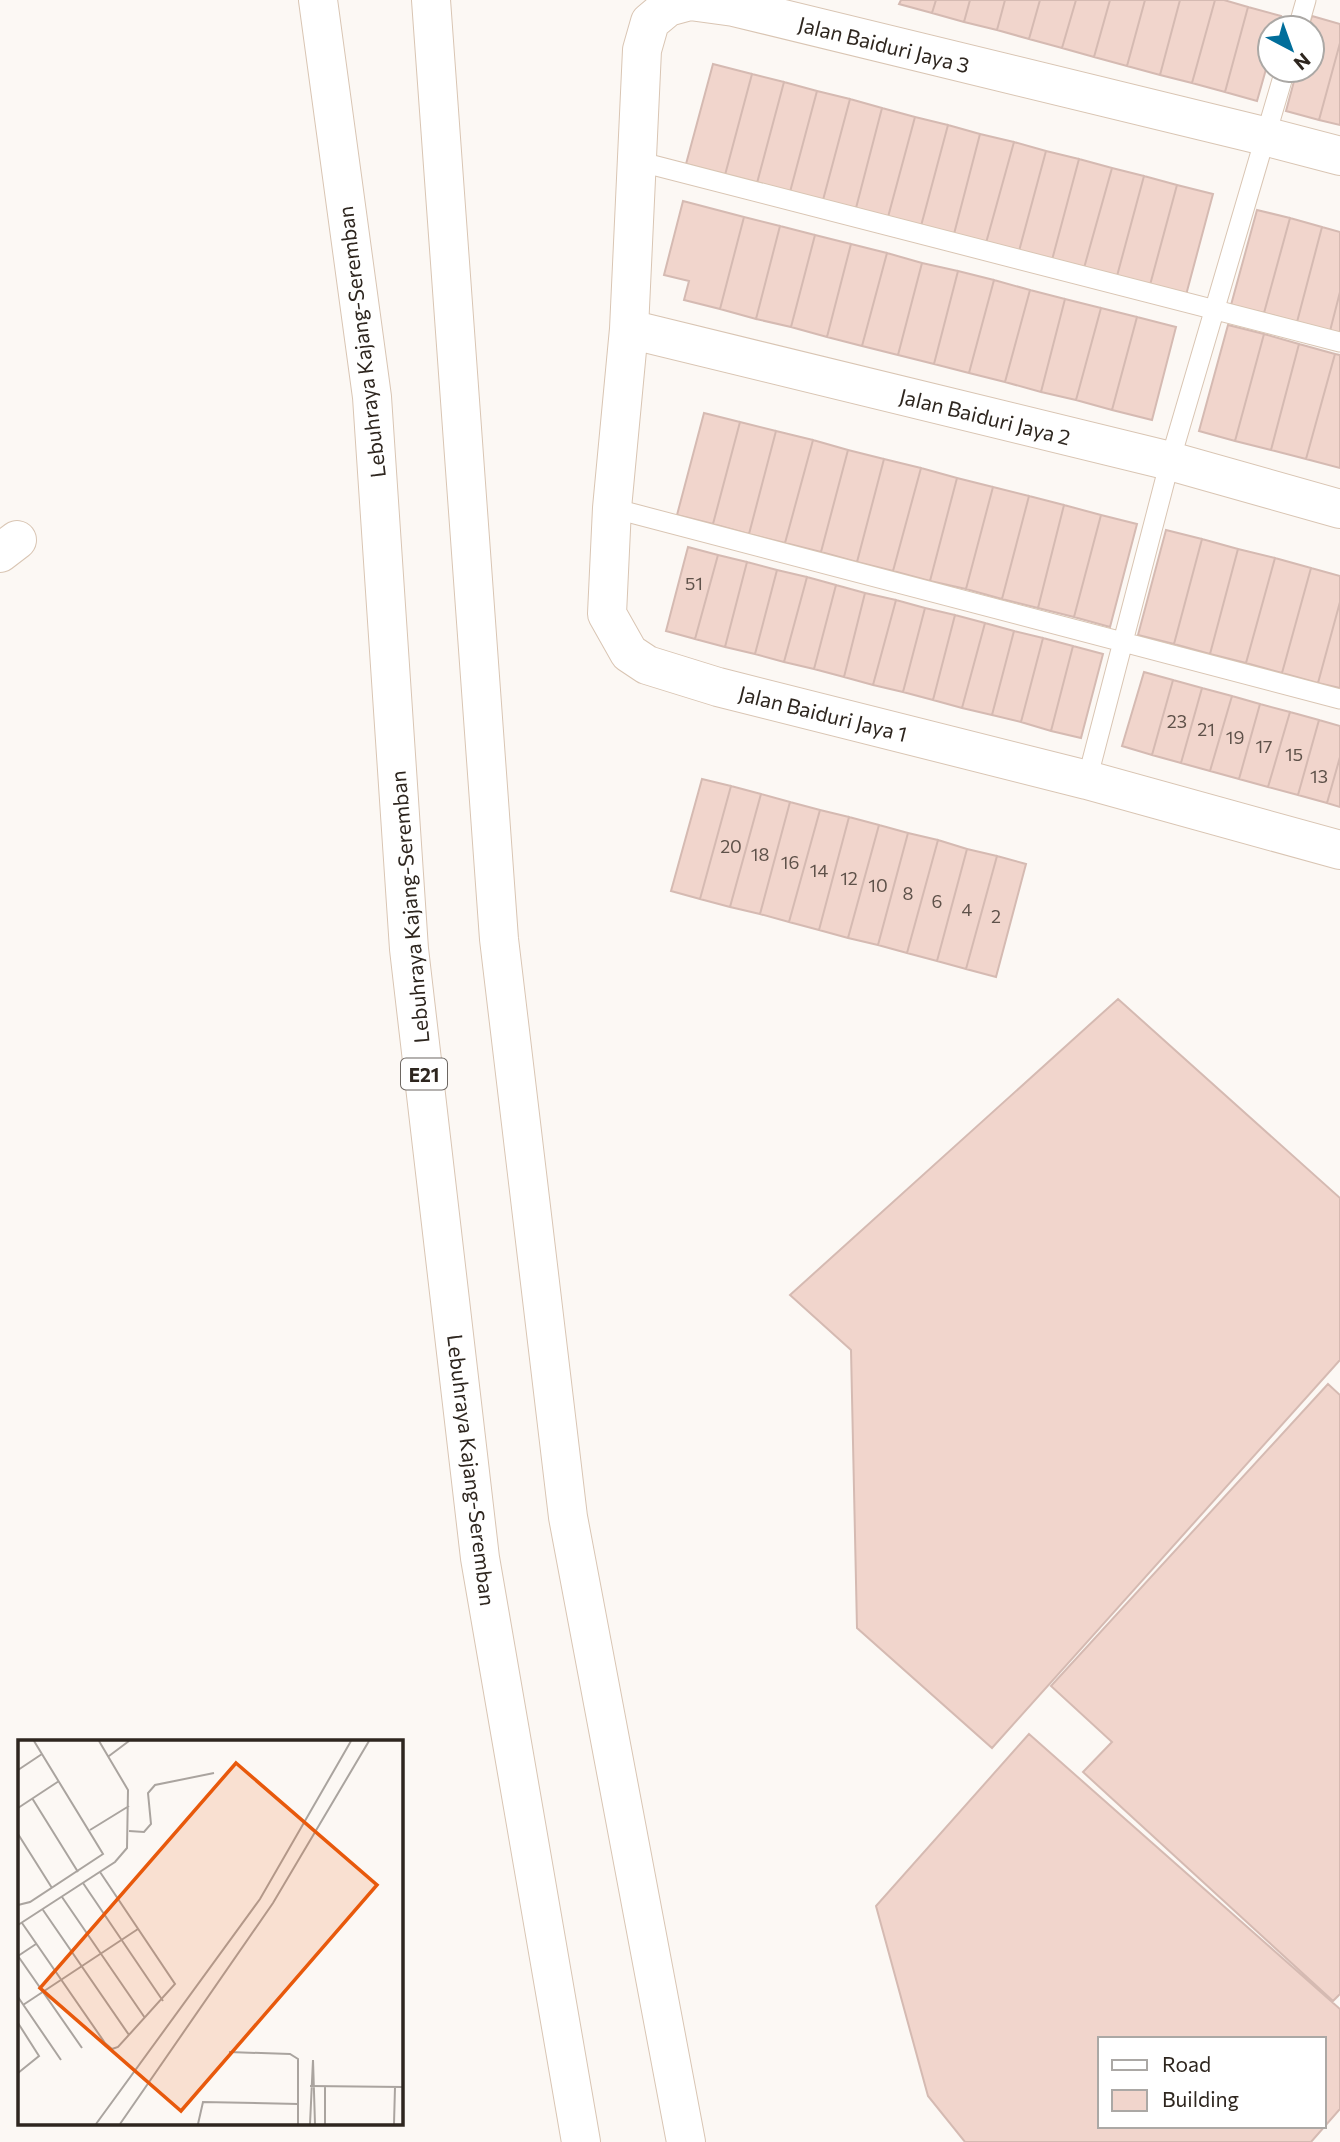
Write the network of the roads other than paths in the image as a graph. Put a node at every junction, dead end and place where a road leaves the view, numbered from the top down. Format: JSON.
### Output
{"nodes":[{"id":1,"x":318,"y":0,"type":"edge"},
{"id":2,"x":431,"y":0,"type":"edge"},
{"id":3,"x":1281,"y":84,"type":"edge"},
{"id":4,"x":1264,"y":136,"type":"junction"},
{"id":5,"x":1340,"y":156,"type":"edge"},
{"id":6,"x":637,"y":161,"type":"junction"},
{"id":7,"x":1214,"y":309,"type":"junction"},
{"id":8,"x":629,"y":329,"type":"junction"},
{"id":9,"x":1340,"y":342,"type":"edge"},
{"id":10,"x":1170,"y":461,"type":"junction"},
{"id":11,"x":612,"y":508,"type":"junction"},
{"id":12,"x":1340,"y":509,"type":"edge"},
{"id":13,"x":1122,"y":642,"type":"junction"},
{"id":14,"x":1340,"y":699,"type":"edge"},
{"id":15,"x":1087,"y":780,"type":"junction"},
{"id":16,"x":1340,"y":850,"type":"edge"},
{"id":17,"x":581,"y":2142,"type":"edge"},
{"id":18,"x":686,"y":2142,"type":"edge"}],
"edges":[{"from":1,"to":17,"type":"main road","name":"Lebuhraya Kajang-Seremban","number":"E21"},
{"from":2,"to":18,"type":"main road"},
{"from":3,"to":4,"type":"lane"},
{"from":4,"to":5,"type":"main road","name":"Jalan Baiduri Jaya 3"},
{"from":4,"to":6,"type":"main road","name":"Jalan Baiduri Jaya 3"},
{"from":4,"to":7,"type":"lane"},
{"from":6,"to":7,"type":"lane"},
{"from":6,"to":8,"type":"main road","name":"Jalan Baiduri Jaya 3"},
{"from":7,"to":9,"type":"lane"},
{"from":7,"to":10,"type":"lane"},
{"from":8,"to":10,"type":"main road","name":"Jalan Baiduri Jaya 2"},
{"from":8,"to":11,"type":"main road","name":"Jalan Baiduri Jaya 1"},
{"from":10,"to":12,"type":"main road","name":"Jalan Baiduri Jaya 2"},
{"from":10,"to":13,"type":"lane"},
{"from":11,"to":13,"type":"lane"},
{"from":11,"to":15,"type":"main road","name":"Jalan Baiduri Jaya 1"},
{"from":13,"to":14,"type":"lane"},
{"from":13,"to":15,"type":"lane"},
{"from":15,"to":16,"type":"main road","name":"Jalan Baiduri Jaya 1"}]}
